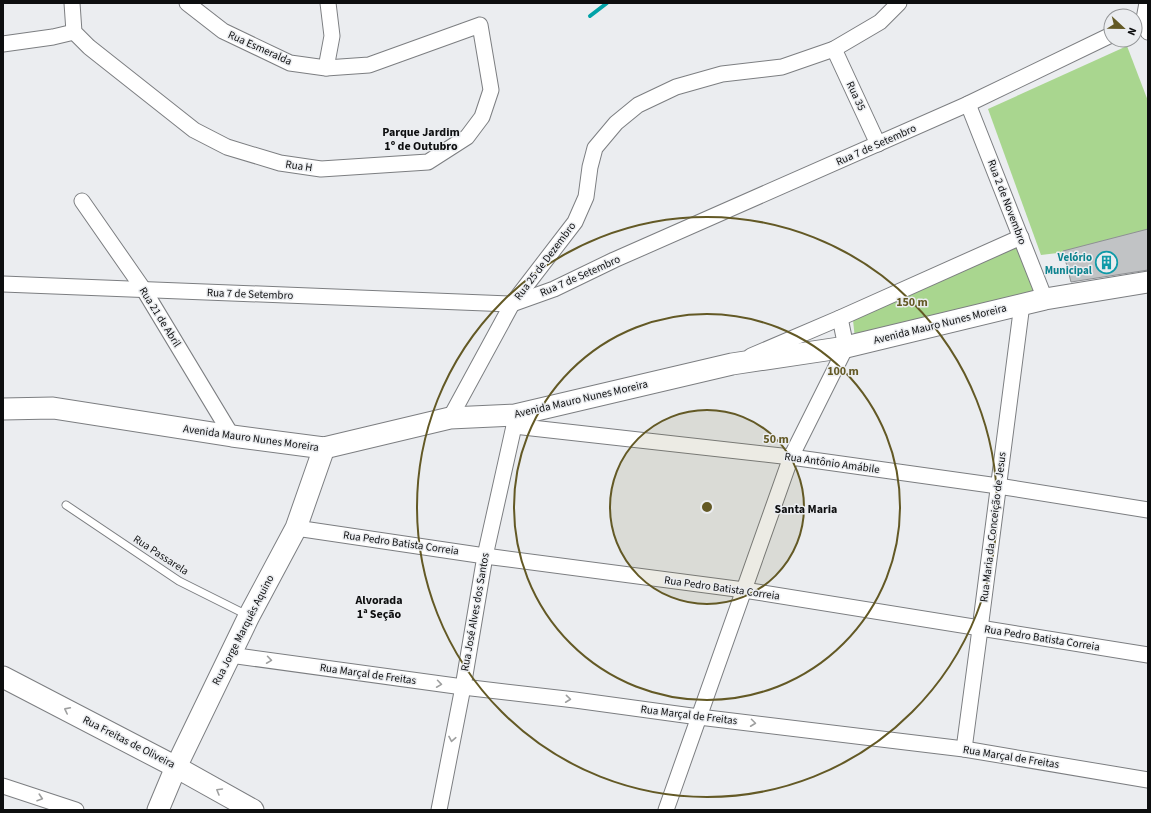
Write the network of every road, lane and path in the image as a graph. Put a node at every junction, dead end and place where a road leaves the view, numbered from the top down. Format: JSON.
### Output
{"nodes":[{"id":1,"x":72,"y":3,"type":"edge"},
{"id":2,"x":187,"y":3,"type":"edge"},
{"id":3,"x":328,"y":3,"type":"edge"},
{"id":4,"x":899,"y":3,"type":"edge"},
{"id":5,"x":1147,"y":3,"type":"edge"},
{"id":6,"x":1143,"y":21,"type":"edge"},
{"id":7,"x":480,"y":25,"type":"joint"},
{"id":8,"x":74,"y":32,"type":"junction"},
{"id":9,"x":1103,"y":39,"type":"edge"},
{"id":10,"x":3,"y":44,"type":"edge"},
{"id":11,"x":834,"y":48,"type":"junction"},
{"id":12,"x":326,"y":68,"type":"junction"},
{"id":13,"x":968,"y":104,"type":"junction"},
{"id":14,"x":878,"y":144,"type":"junction"},
{"id":15,"x":82,"y":201,"type":"dead end"},
{"id":16,"x":1021,"y":237,"type":"junction"},
{"id":17,"x":1148,"y":282,"type":"edge"},
{"id":18,"x":3,"y":284,"type":"edge"},
{"id":19,"x":144,"y":290,"type":"junction"},
{"id":20,"x":1045,"y":299,"type":"junction"},
{"id":21,"x":512,"y":304,"type":"junction"},
{"id":22,"x":1022,"y":304,"type":"junction"},
{"id":23,"x":840,"y":318,"type":"junction"},
{"id":24,"x":846,"y":347,"type":"junction"},
{"id":25,"x":732,"y":364,"type":"junction"},
{"id":26,"x":3,"y":409,"type":"edge"},
{"id":27,"x":450,"y":418,"type":"junction"},
{"id":28,"x":515,"y":420,"type":"junction"},
{"id":29,"x":232,"y":436,"type":"junction"},
{"id":30,"x":324,"y":448,"type":"junction"},
{"id":31,"x":790,"y":457,"type":"junction"},
{"id":32,"x":998,"y":486,"type":"junction"},
{"id":33,"x":66,"y":505,"type":"dead end"},
{"id":34,"x":1148,"y":510,"type":"edge"},
{"id":35,"x":296,"y":528,"type":"junction"},
{"id":36,"x":485,"y":556,"type":"junction"},
{"id":37,"x":744,"y":590,"type":"junction"},
{"id":38,"x":249,"y":616,"type":"junction"},
{"id":39,"x":980,"y":629,"type":"junction"},
{"id":40,"x":230,"y":654,"type":"junction"},
{"id":41,"x":1148,"y":654,"type":"edge"},
{"id":42,"x":3,"y":677,"type":"edge"},
{"id":43,"x":463,"y":688,"type":"junction"},
{"id":44,"x":699,"y":717,"type":"junction"},
{"id":45,"x":964,"y":749,"type":"junction"},
{"id":46,"x":176,"y":767,"type":"junction"},
{"id":47,"x":1148,"y":780,"type":"edge"},
{"id":48,"x":3,"y":786,"type":"edge"},
{"id":49,"x":76,"y":810,"type":"edge"},
{"id":50,"x":158,"y":810,"type":"edge"},
{"id":51,"x":253,"y":810,"type":"edge"},
{"id":52,"x":439,"y":810,"type":"edge"},
{"id":53,"x":666,"y":810,"type":"edge"}],
"edges":[{"from":1,"to":8,"type":"street"},
{"from":2,"to":12,"type":"street","name":"Rua Esmeralda"},
{"from":3,"to":12,"type":"street"},
{"from":4,"to":11,"type":"street","name":"Rua 25 de Dezembro"},
{"from":5,"to":6,"type":"street"},
{"from":7,"to":8,"type":"street","name":"Rua H"},
{"from":7,"to":12,"type":"street","name":"Rua Esmeralda"},
{"from":8,"to":10,"type":"street"},
{"from":9,"to":13,"type":"street","name":"Rua 7 de Setembro"},
{"from":11,"to":14,"type":"street","name":"Rua 35"},
{"from":11,"to":21,"type":"street","name":"Rua 25 de Dezembro"},
{"from":13,"to":14,"type":"street","name":"Rua 7 de Setembro"},
{"from":13,"to":16,"type":"street","name":"Rua 2 de Novembro"},
{"from":14,"to":21,"type":"street","name":"Rua 7 de Setembro"},
{"from":15,"to":19,"type":"street","name":"Rua 21 de Abril"},
{"from":16,"to":20,"type":"street","name":"Rua 2 de Novembro"},
{"from":16,"to":23,"type":"street","name":"Avenida Mauro Nunes Moreira"},
{"from":17,"to":20,"type":"street","name":"Avenida Mauro Nunes Moreira"},
{"from":18,"to":19,"type":"street","name":"Rua 7 de Setembro"},
{"from":19,"to":21,"type":"street","name":"Rua 7 de Setembro"},
{"from":19,"to":29,"type":"street","name":"Rua 21 de Abril"},
{"from":20,"to":22,"type":"street","name":"Avenida Mauro Nunes Moreira"},
{"from":21,"to":27,"type":"street","name":"Rua 25 de Dezembro"},
{"from":22,"to":24,"type":"street","name":"Avenida Mauro Nunes Moreira"},
{"from":22,"to":32,"type":"street","name":"Rua Maria da Conceição de Jesus"},
{"from":23,"to":24,"type":"street"},
{"from":23,"to":25,"type":"street","name":"Avenida Mauro Nunes Moreira"},
{"from":24,"to":25,"type":"street","name":"Avenida Mauro Nunes Moreira"},
{"from":24,"to":31,"type":"street"},
{"from":25,"to":28,"type":"street","name":"Avenida Mauro Nunes Moreira"},
{"from":26,"to":29,"type":"street","name":"Avenida Mauro Nunes Moreira"},
{"from":27,"to":28,"type":"street","name":"Avenida Mauro Nunes Moreira"},
{"from":27,"to":30,"type":"street","name":"Avenida Mauro Nunes Moreira"},
{"from":28,"to":31,"type":"street","name":"Rua Antônio Amábile"},
{"from":28,"to":36,"type":"street","name":"Rua José Alves dos Santos"},
{"from":29,"to":30,"type":"street","name":"Avenida Mauro Nunes Moreira"},
{"from":30,"to":35,"type":"street","name":"Rua Jorge Marquês Aquino"},
{"from":31,"to":32,"type":"street","name":"Rua Antônio Amábile"},
{"from":31,"to":37,"type":"street"},
{"from":32,"to":34,"type":"street","name":"Rua Antônio Amábile"},
{"from":32,"to":39,"type":"street","name":"Rua Maria da Conceição de Jesus"},
{"from":33,"to":38,"type":"lane","name":"Rua Passarela"},
{"from":35,"to":36,"type":"street","name":"Rua Pedro Batista Correia"},
{"from":35,"to":38,"type":"street","name":"Rua Jorge Marquês Aquino"},
{"from":36,"to":37,"type":"street","name":"Rua Pedro Batista Correia"},
{"from":36,"to":43,"type":"street","name":"Rua José Alves dos Santos"},
{"from":37,"to":39,"type":"street","name":"Rua Pedro Batista Correia"},
{"from":37,"to":44,"type":"street"},
{"from":38,"to":40,"type":"street","name":"Rua Jorge Marquês Aquino"},
{"from":39,"to":41,"type":"street","name":"Rua Pedro Batista Correia"},
{"from":39,"to":45,"type":"street","name":"Rua Maria da Conceição de Jesus"},
{"from":40,"to":43,"type":"street","name":"Rua Marçal de Freitas","one_way":true},
{"from":40,"to":46,"type":"street","name":"Rua Jorge Marquês Aquino"},
{"from":46,"to":42,"type":"street","name":"Rua Freitas de Oliveira","one_way":true},
{"from":43,"to":44,"type":"street","name":"Rua Marçal de Freitas","one_way":true},
{"from":43,"to":52,"type":"street","name":"Rua José Alves dos Santos","one_way":true},
{"from":44,"to":45,"type":"street","name":"Rua Marçal de Freitas","one_way":true},
{"from":44,"to":53,"type":"street"},
{"from":45,"to":47,"type":"street","name":"Rua Marçal de Freitas"},
{"from":46,"to":50,"type":"street","name":"Rua Jorge Marquês Aquino"},
{"from":51,"to":46,"type":"street","name":"Rua Freitas de Oliveira","one_way":true},
{"from":48,"to":49,"type":"street","one_way":true}]}
